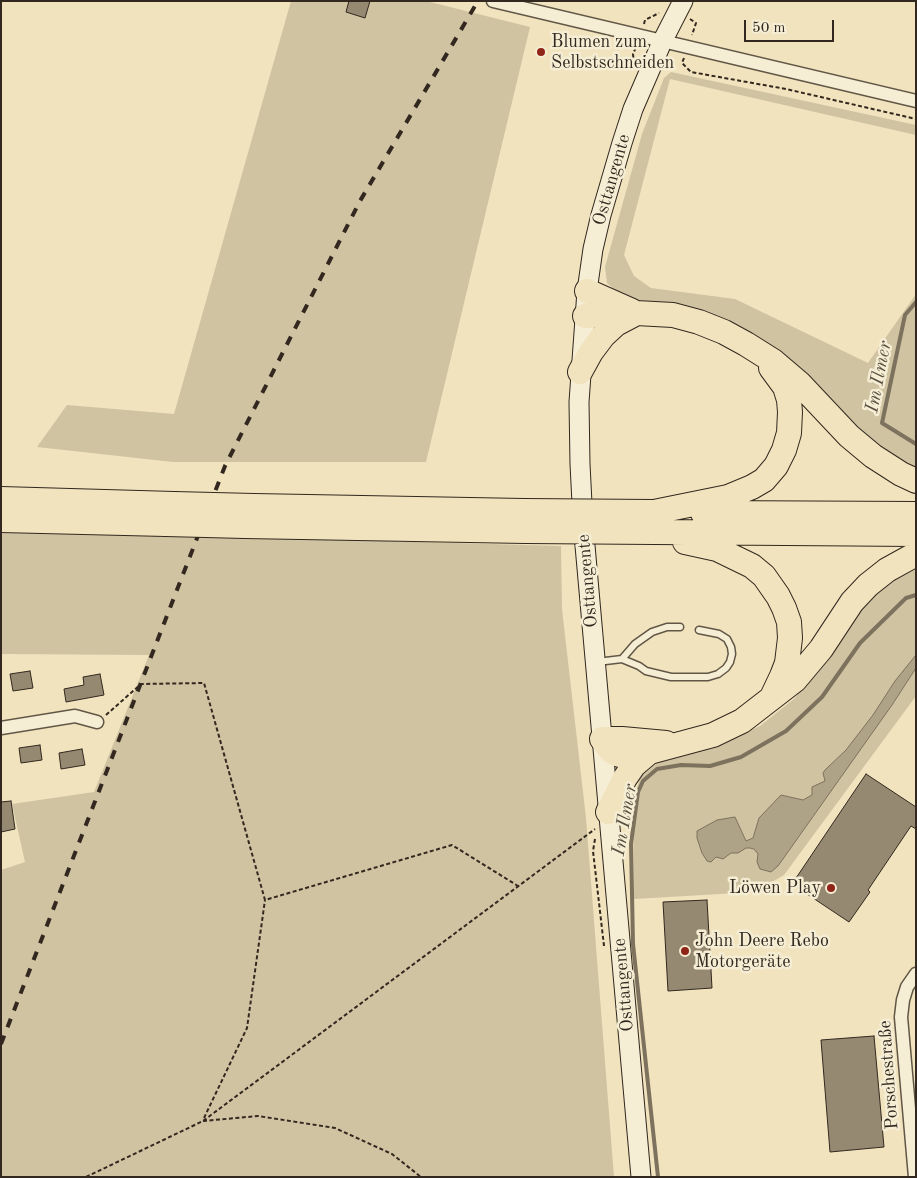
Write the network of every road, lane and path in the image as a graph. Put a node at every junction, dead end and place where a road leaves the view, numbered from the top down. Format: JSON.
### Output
{"nodes":[{"id":1,"x":493,"y":1,"type":"edge"},
{"id":2,"x":683,"y":1,"type":"edge"},
{"id":3,"x":662,"y":10,"type":"dead end"},
{"id":4,"x":640,"y":37,"type":"junction"},
{"id":5,"x":662,"y":42,"type":"junction"},
{"id":6,"x":916,"y":101,"type":"edge"},
{"id":7,"x":588,"y":292,"type":"junction"},
{"id":8,"x":636,"y":313,"type":"junction"},
{"id":9,"x":585,"y":316,"type":"junction"},
{"id":10,"x":746,"y":344,"type":"junction"},
{"id":11,"x":580,"y":372,"type":"junction"},
{"id":12,"x":916,"y":481,"type":"edge"},
{"id":13,"x":1,"y":500,"type":"edge"},
{"id":14,"x":170,"y":514,"type":"junction"},
{"id":15,"x":916,"y":514,"type":"edge"},
{"id":16,"x":1,"y":520,"type":"edge"},
{"id":17,"x":525,"y":521,"type":"junction"},
{"id":18,"x":654,"y":528,"type":"junction"},
{"id":19,"x":916,"y":534,"type":"edge"},
{"id":20,"x":916,"y":554,"type":"edge"},
{"id":21,"x":680,"y":627,"type":"dead end"},
{"id":22,"x":699,"y":630,"type":"dead end"},
{"id":23,"x":622,"y":659,"type":"junction"},
{"id":24,"x":595,"y":662,"type":"junction"},
{"id":25,"x":768,"y":702,"type":"junction"},
{"id":26,"x":97,"y":722,"type":"joint"},
{"id":27,"x":1,"y":728,"type":"edge"},
{"id":28,"x":602,"y":739,"type":"junction"},
{"id":29,"x":677,"y":744,"type":"junction"},
{"id":30,"x":647,"y":754,"type":"junction"},
{"id":31,"x":603,"y":820,"type":"junction"},
{"id":32,"x":518,"y":886,"type":"junction"},
{"id":33,"x":265,"y":900,"type":"junction"},
{"id":34,"x":916,"y":974,"type":"edge"},
{"id":35,"x":203,"y":1121,"type":"junction"},
{"id":36,"x":86,"y":1177,"type":"edge"},
{"id":37,"x":421,"y":1177,"type":"edge"},
{"id":38,"x":641,"y":1177,"type":"edge"},
{"id":39,"x":915,"y":1177,"type":"edge"}],
"edges":[{"from":1,"to":4,"type":"street"},
{"from":2,"to":5,"type":"main road","name":"Osttangente"},
{"from":3,"to":4,"type":"path"},
{"from":4,"to":5,"type":"street"},
{"from":5,"to":6,"type":"street"},
{"from":5,"to":7,"type":"main road","name":"Osttangente"},
{"from":7,"to":8,"type":"highway"},
{"from":7,"to":9,"type":"main road","name":"Osttangente"},
{"from":8,"to":9,"type":"highway"},
{"from":8,"to":10,"type":"highway"},
{"from":8,"to":11,"type":"highway"},
{"from":9,"to":11,"type":"main road","name":"Osttangente"},
{"from":10,"to":12,"type":"highway"},
{"from":10,"to":18,"type":"highway"},
{"from":11,"to":24,"type":"main road","name":"Osttangente"},
{"from":13,"to":14,"type":"highway"},
{"from":14,"to":16,"type":"highway"},
{"from":14,"to":17,"type":"highway","bridge":true},
{"from":15,"to":18,"type":"highway"},
{"from":17,"to":18,"type":"highway","bridge":true},
{"from":17,"to":18,"type":"highway","bridge":true},
{"from":18,"to":19,"type":"highway"},
{"from":18,"to":25,"type":"highway"},
{"from":20,"to":25,"type":"highway"},
{"from":21,"to":23,"type":"lane"},
{"from":22,"to":23,"type":"lane"},
{"from":23,"to":24,"type":"lane"},
{"from":24,"to":28,"type":"main road","name":"Osttangente"},
{"from":25,"to":29,"type":"highway"},
{"from":26,"to":27,"type":"street"},
{"from":26,"to":33,"type":"path"},
{"from":28,"to":29,"type":"highway"},
{"from":28,"to":30,"type":"highway"},
{"from":28,"to":31,"type":"main road","name":"Osttangente"},
{"from":29,"to":30,"type":"highway"},
{"from":30,"to":31,"type":"highway"},
{"from":31,"to":32,"type":"path"},
{"from":31,"to":38,"type":"main road","name":"Osttangente"},
{"from":32,"to":33,"type":"path"},
{"from":32,"to":35,"type":"path"},
{"from":33,"to":35,"type":"path"},
{"from":34,"to":39,"type":"street","name":"Porschestraße"},
{"from":35,"to":36,"type":"path"},
{"from":35,"to":37,"type":"path"}]}
